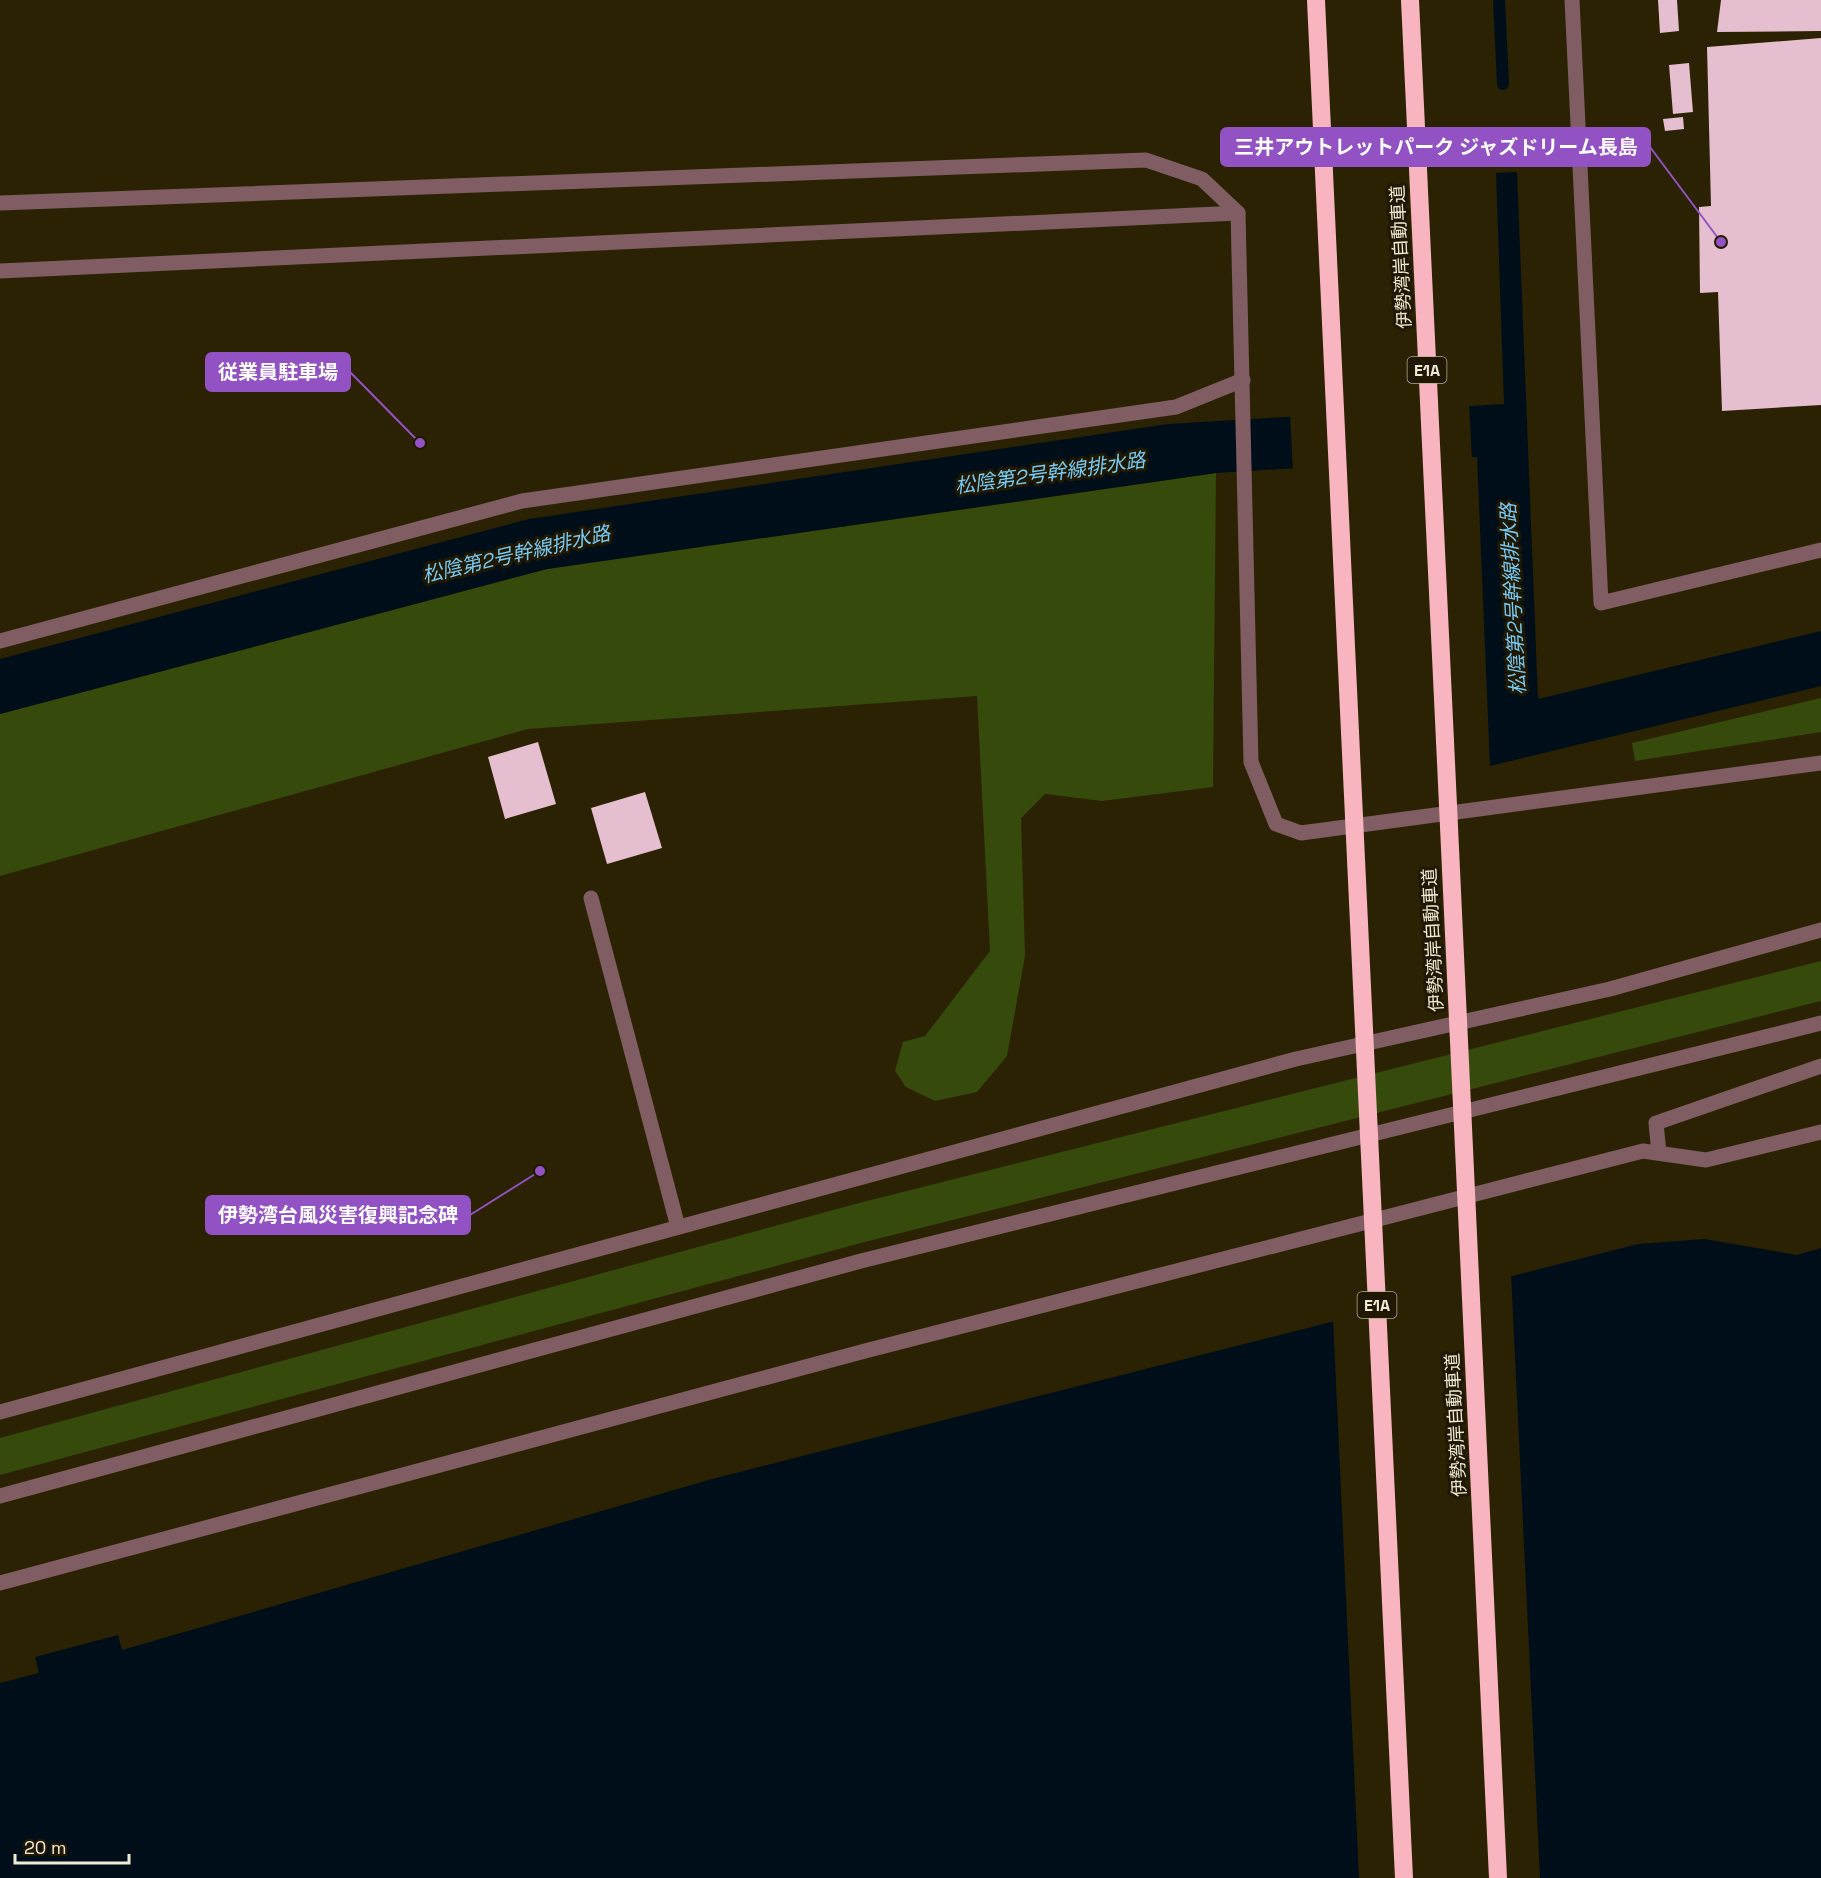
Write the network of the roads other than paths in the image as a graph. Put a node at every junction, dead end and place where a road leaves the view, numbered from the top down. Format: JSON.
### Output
{"nodes":[{"id":1,"x":1316,"y":0,"type":"edge"},
{"id":2,"x":1410,"y":0,"type":"edge"},
{"id":3,"x":1572,"y":0,"type":"edge"},
{"id":4,"x":0,"y":203,"type":"edge"},
{"id":5,"x":1238,"y":213,"type":"junction"},
{"id":6,"x":0,"y":272,"type":"edge"},
{"id":7,"x":1243,"y":380,"type":"junction"},
{"id":8,"x":1821,"y":550,"type":"edge"},
{"id":9,"x":0,"y":641,"type":"edge"},
{"id":10,"x":1821,"y":763,"type":"edge"},
{"id":11,"x":591,"y":898,"type":"dead end"},
{"id":12,"x":1821,"y":930,"type":"edge"},
{"id":13,"x":1821,"y":1023,"type":"edge"},
{"id":14,"x":1821,"y":1066,"type":"edge"},
{"id":15,"x":1821,"y":1132,"type":"edge"},
{"id":16,"x":1659,"y":1153,"type":"junction"},
{"id":17,"x":678,"y":1227,"type":"junction"},
{"id":18,"x":0,"y":1412,"type":"edge"},
{"id":19,"x":0,"y":1496,"type":"edge"},
{"id":20,"x":0,"y":1582,"type":"edge"},
{"id":21,"x":1404,"y":1878,"type":"edge"},
{"id":22,"x":1498,"y":1878,"type":"edge"}],
"edges":[{"from":1,"to":21,"type":"highway","number":"E1A","bridge":true},
{"from":2,"to":22,"type":"highway","name":"伊勢湾岸自動車道","number":"E1A","bridge":true},
{"from":3,"to":8,"type":"street"},
{"from":4,"to":5,"type":"street"},
{"from":5,"to":6,"type":"street"},
{"from":5,"to":7,"type":"street"},
{"from":7,"to":9,"type":"street"},
{"from":7,"to":10,"type":"street"},
{"from":11,"to":17,"type":"street"},
{"from":12,"to":17,"type":"street"},
{"from":13,"to":19,"type":"street"},
{"from":14,"to":16,"type":"street"},
{"from":15,"to":16,"type":"street"},
{"from":16,"to":20,"type":"street"},
{"from":17,"to":18,"type":"street"}]}
